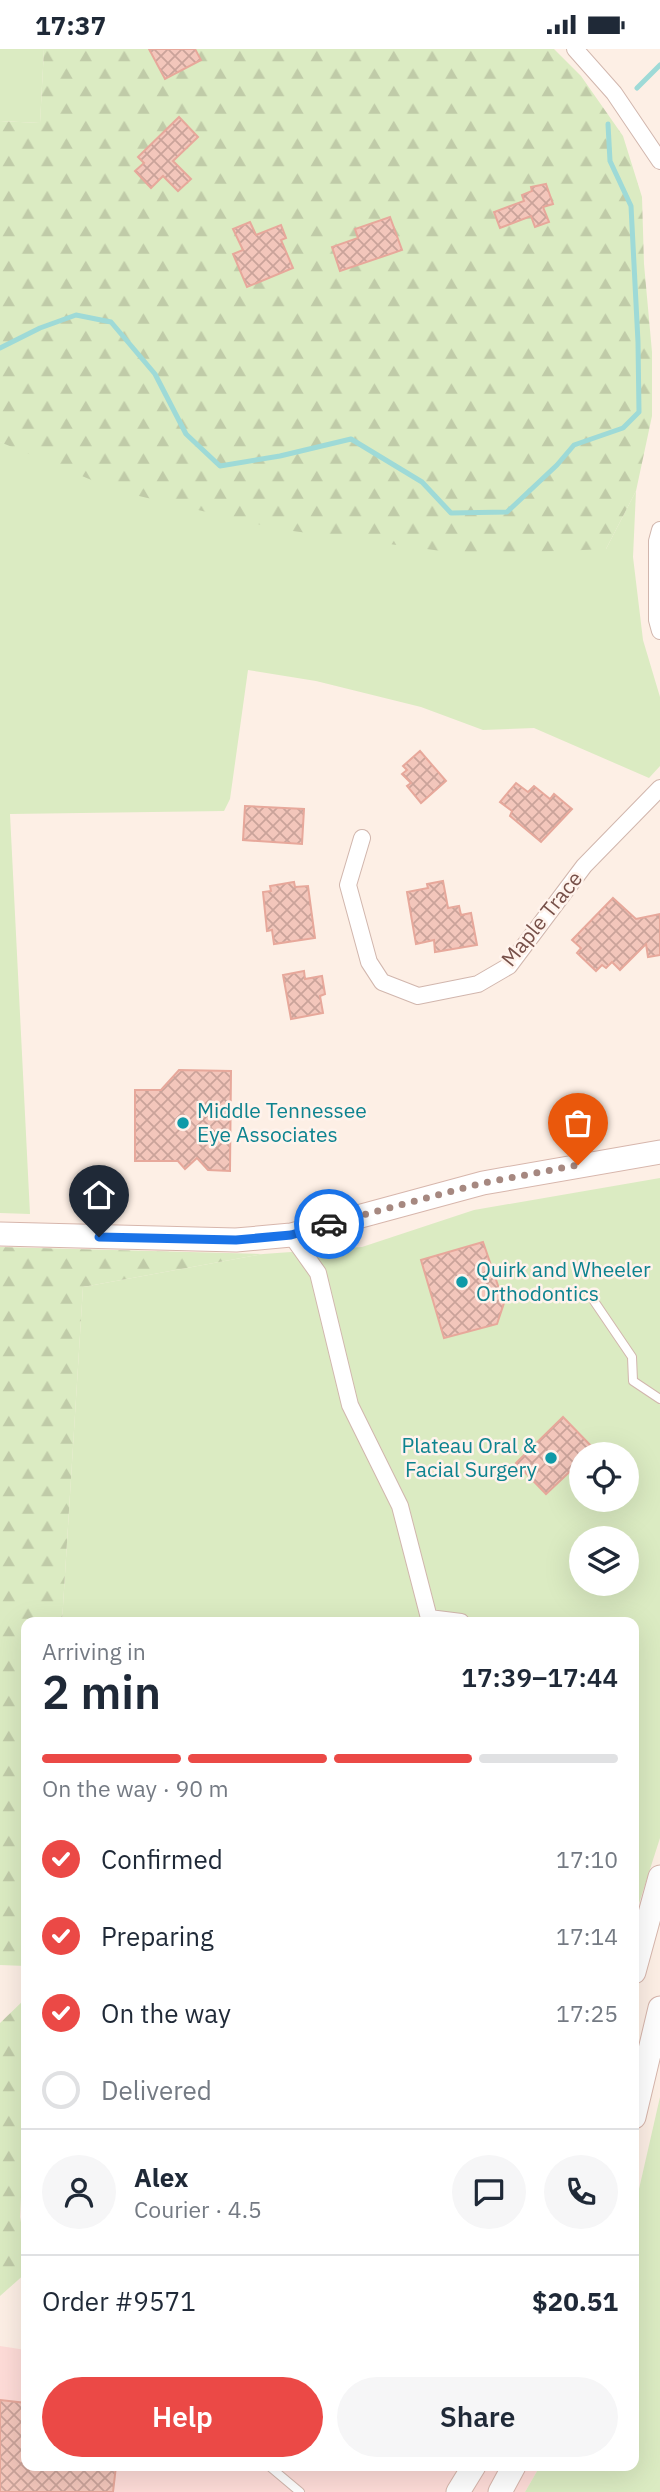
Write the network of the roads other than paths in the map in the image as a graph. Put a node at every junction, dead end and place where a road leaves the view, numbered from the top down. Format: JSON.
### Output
{"nodes":[{"id":1,"x":575,"y":49,"type":"edge"},
{"id":2,"x":660,"y":161,"type":"edge"},
{"id":3,"x":660,"y":530,"type":"edge"},
{"id":4,"x":660,"y":631,"type":"edge"},
{"id":5,"x":660,"y":788,"type":"edge"},
{"id":6,"x":362,"y":838,"type":"dead end"},
{"id":7,"x":660,"y":1152,"type":"edge"},
{"id":8,"x":0,"y":1234,"type":"edge"},
{"id":9,"x":291,"y":1235,"type":"junction"},
{"id":10,"x":594,"y":1301,"type":"dead end"},
{"id":11,"x":660,"y":1399,"type":"edge"},
{"id":12,"x":429,"y":1617,"type":"edge"},
{"id":13,"x":660,"y":1877,"type":"edge"},
{"id":14,"x":639,"y":1954,"type":"edge"},
{"id":15,"x":660,"y":2007,"type":"edge"},
{"id":16,"x":639,"y":2096,"type":"edge"},
{"id":17,"x":275,"y":2471,"type":"edge"},
{"id":18,"x":471,"y":2471,"type":"edge"},
{"id":19,"x":511,"y":2471,"type":"edge"},
{"id":20,"x":300,"y":2492,"type":"edge"},
{"id":21,"x":458,"y":2492,"type":"edge"},
{"id":22,"x":500,"y":2492,"type":"edge"}],
"edges":[{"from":1,"to":2,"type":"street"},
{"from":3,"to":4,"type":"street"},
{"from":5,"to":6,"type":"street","name":"Maple Trace"},
{"from":7,"to":9,"type":"street"},
{"from":8,"to":9,"type":"street"},
{"from":9,"to":12,"type":"street"},
{"from":10,"to":11,"type":"lane"},
{"from":13,"to":14,"type":"street"},
{"from":15,"to":16,"type":"street"},
{"from":17,"to":20,"type":"lane"},
{"from":18,"to":21,"type":"street"},
{"from":19,"to":22,"type":"street"}]}
